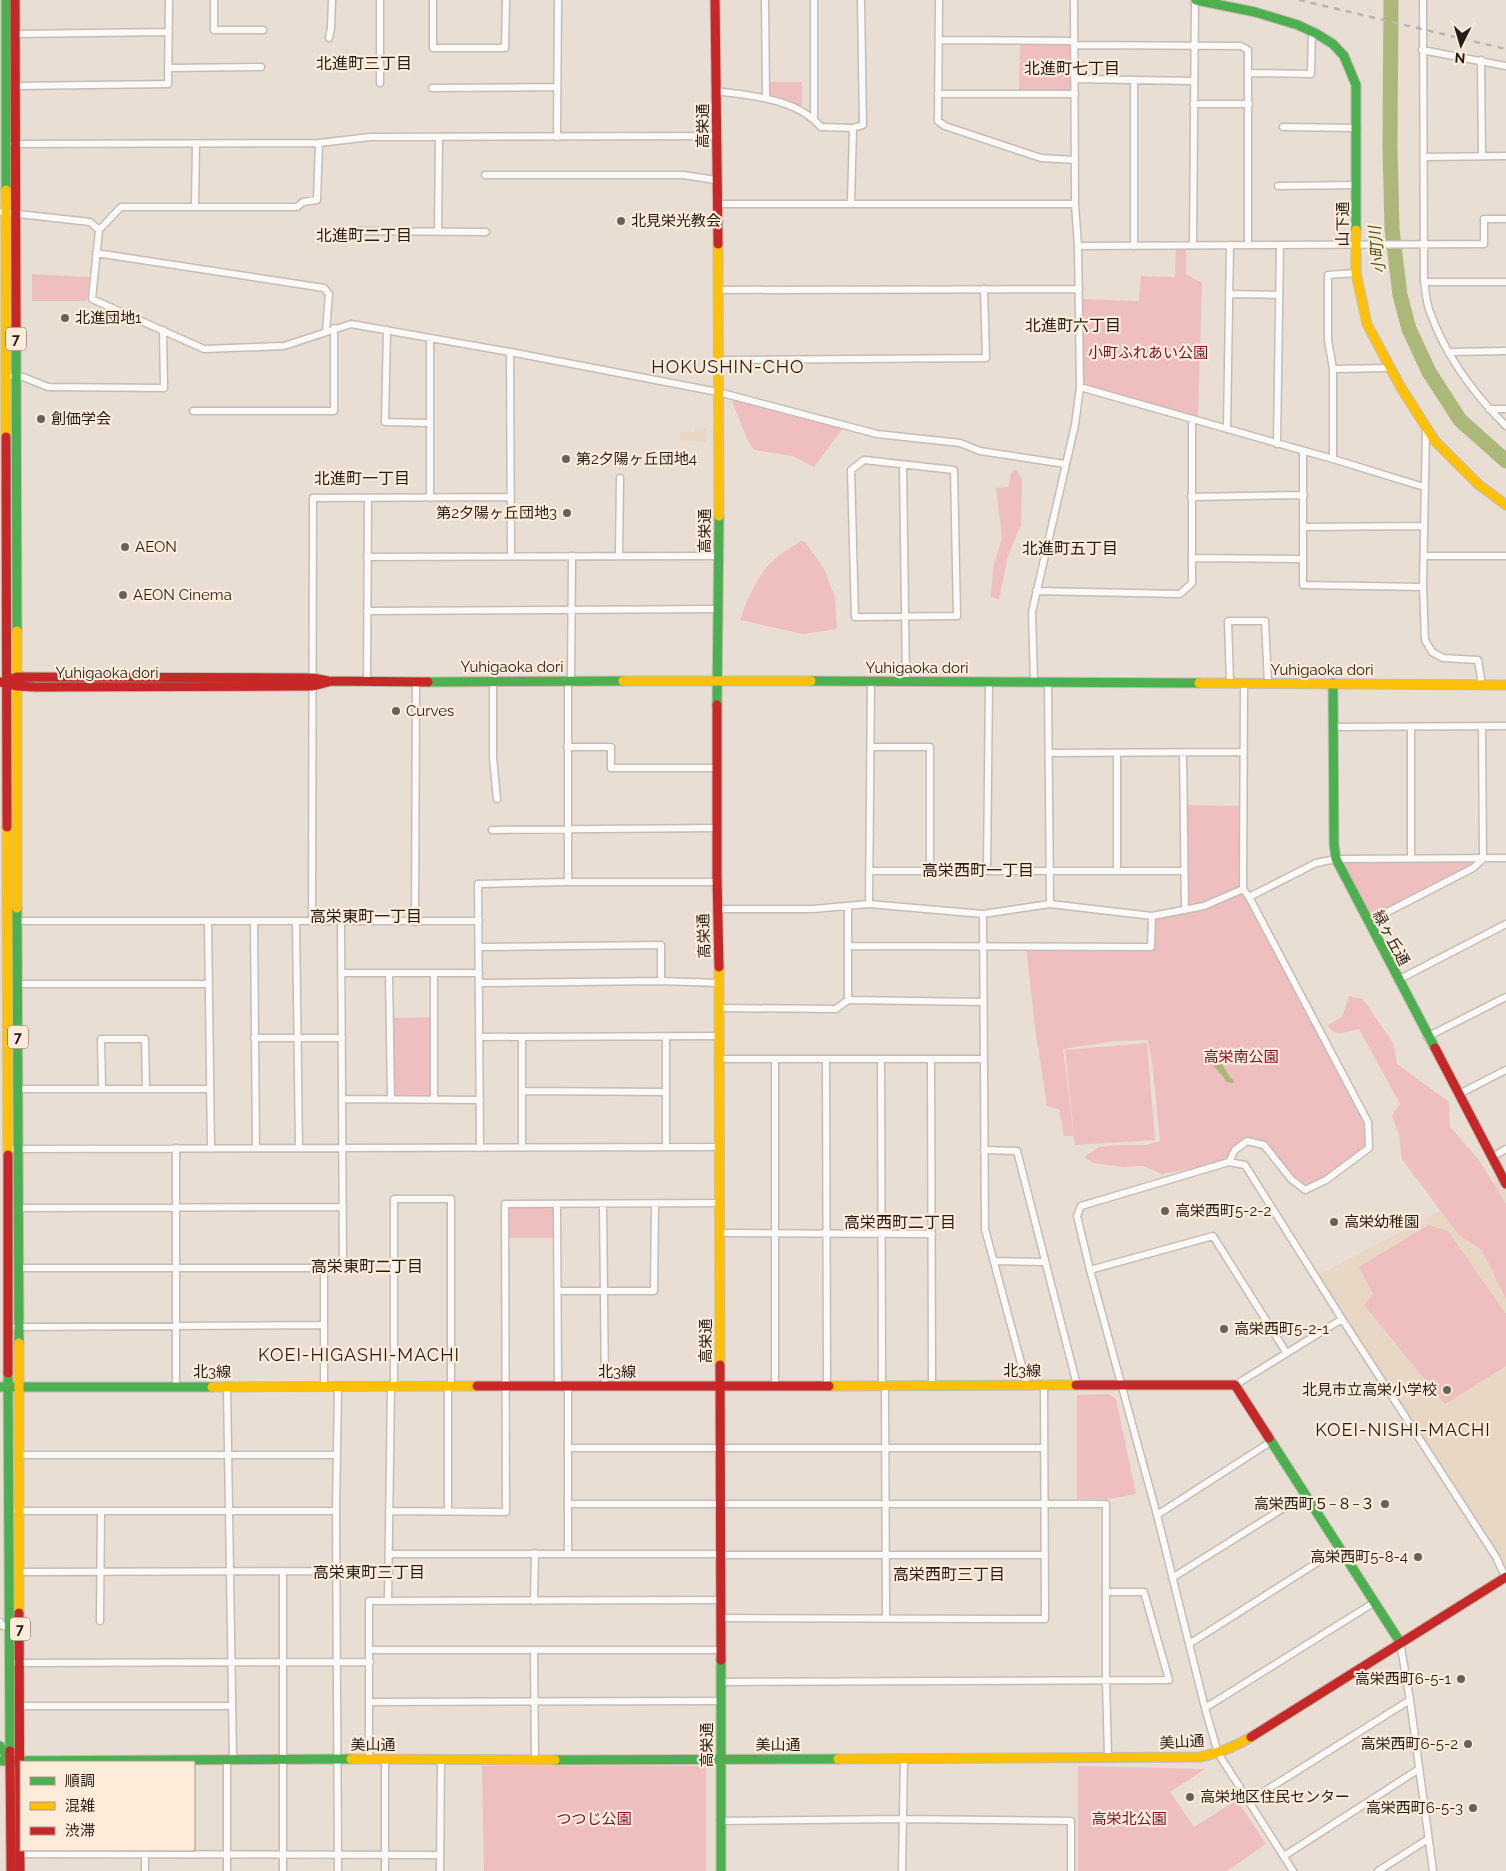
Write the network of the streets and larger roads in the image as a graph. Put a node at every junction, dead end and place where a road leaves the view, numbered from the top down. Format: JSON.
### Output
{"nodes":[{"id":1,"x":6,"y":0,"type":"edge"},
{"id":2,"x":15,"y":0,"type":"edge"},
{"id":3,"x":169,"y":0,"type":"edge"},
{"id":4,"x":214,"y":0,"type":"edge"},
{"id":5,"x":332,"y":0,"type":"edge"},
{"id":6,"x":380,"y":0,"type":"edge"},
{"id":7,"x":433,"y":0,"type":"edge"},
{"id":8,"x":506,"y":0,"type":"edge"},
{"id":9,"x":558,"y":0,"type":"edge"},
{"id":10,"x":715,"y":0,"type":"edge"},
{"id":11,"x":765,"y":0,"type":"edge"},
{"id":12,"x":814,"y":0,"type":"edge"},
{"id":13,"x":861,"y":0,"type":"edge"},
{"id":14,"x":939,"y":0,"type":"edge"},
{"id":15,"x":1074,"y":0,"type":"edge"},
{"id":16,"x":1195,"y":0,"type":"edge"},
{"id":17,"x":1423,"y":0,"type":"edge"},
{"id":18,"x":263,"y":30,"type":"dead end"},
{"id":19,"x":1312,"y":30,"type":"junction"},
{"id":20,"x":168,"y":32,"type":"junction"},
{"id":21,"x":15,"y":34,"type":"junction"},
{"id":22,"x":328,"y":38,"type":"dead end"},
{"id":23,"x":939,"y":40,"type":"junction"},
{"id":24,"x":1074,"y":43,"type":"junction"},
{"id":25,"x":1194,"y":45,"type":"junction"},
{"id":26,"x":1422,"y":50,"type":"junction"},
{"id":27,"x":1481,"y":60,"type":"junction"},
{"id":28,"x":7,"y":63,"type":"edge"},
{"id":29,"x":1506,"y":66,"type":"edge"},
{"id":30,"x":261,"y":67,"type":"dead end"},
{"id":31,"x":169,"y":68,"type":"junction"},
{"id":32,"x":1249,"y":73,"type":"junction"},
{"id":33,"x":1074,"y":79,"type":"junction"},
{"id":34,"x":1134,"y":80,"type":"junction"},
{"id":35,"x":1194,"y":81,"type":"junction"},
{"id":36,"x":380,"y":83,"type":"dead end"},
{"id":37,"x":15,"y":86,"type":"junction"},
{"id":38,"x":556,"y":87,"type":"junction"},
{"id":39,"x":432,"y":88,"type":"dead end"},
{"id":40,"x":716,"y":92,"type":"junction"},
{"id":41,"x":938,"y":94,"type":"junction"},
{"id":42,"x":1075,"y":94,"type":"junction"},
{"id":43,"x":766,"y":98,"type":"junction"},
{"id":44,"x":1193,"y":104,"type":"junction"},
{"id":45,"x":1249,"y":104,"type":"junction"},
{"id":46,"x":814,"y":119,"type":"junction"},
{"id":47,"x":1283,"y":126,"type":"dead end"},
{"id":48,"x":853,"y":128,"type":"junction"},
{"id":49,"x":1357,"y":128,"type":"junction"},
{"id":50,"x":716,"y":136,"type":"junction"},
{"id":51,"x":439,"y":137,"type":"junction"},
{"id":52,"x":557,"y":137,"type":"junction"},
{"id":53,"x":318,"y":142,"type":"junction"},
{"id":54,"x":10,"y":144,"type":"junction"},
{"id":55,"x":196,"y":144,"type":"junction"},
{"id":56,"x":1424,"y":156,"type":"junction"},
{"id":57,"x":1482,"y":156,"type":"junction"},
{"id":58,"x":1506,"y":156,"type":"edge"},
{"id":59,"x":1075,"y":160,"type":"junction"},
{"id":60,"x":485,"y":175,"type":"dead end"},
{"id":61,"x":716,"y":180,"type":"junction"},
{"id":62,"x":1356,"y":185,"type":"junction"},
{"id":63,"x":1278,"y":186,"type":"dead end"},
{"id":64,"x":851,"y":203,"type":"junction"},
{"id":65,"x":717,"y":204,"type":"junction"},
{"id":66,"x":1076,"y":204,"type":"junction"},
{"id":67,"x":195,"y":207,"type":"junction"},
{"id":68,"x":3,"y":212,"type":"edge"},
{"id":69,"x":16,"y":213,"type":"junction"},
{"id":70,"x":1506,"y":219,"type":"edge"},
{"id":71,"x":98,"y":230,"type":"junction"},
{"id":72,"x":353,"y":231,"type":"dead end"},
{"id":73,"x":438,"y":231,"type":"junction"},
{"id":74,"x":486,"y":232,"type":"dead end"},
{"id":75,"x":1357,"y":244,"type":"junction"},
{"id":76,"x":1230,"y":245,"type":"junction"},
{"id":77,"x":1248,"y":245,"type":"junction"},
{"id":78,"x":1280,"y":245,"type":"junction"},
{"id":79,"x":1424,"y":245,"type":"junction"},
{"id":80,"x":1078,"y":246,"type":"junction"},
{"id":81,"x":1134,"y":246,"type":"junction"},
{"id":82,"x":1193,"y":246,"type":"junction"},
{"id":83,"x":96,"y":254,"type":"junction"},
{"id":84,"x":1356,"y":273,"type":"junction"},
{"id":85,"x":1424,"y":282,"type":"junction"},
{"id":86,"x":1506,"y":282,"type":"edge"},
{"id":87,"x":1079,"y":288,"type":"junction"},
{"id":88,"x":984,"y":289,"type":"junction"},
{"id":89,"x":718,"y":290,"type":"junction"},
{"id":90,"x":1229,"y":294,"type":"junction"},
{"id":91,"x":1280,"y":295,"type":"junction"},
{"id":92,"x":334,"y":328,"type":"junction"},
{"id":93,"x":162,"y":330,"type":"junction"},
{"id":94,"x":387,"y":330,"type":"junction"},
{"id":95,"x":326,"y":331,"type":"junction"},
{"id":96,"x":430,"y":338,"type":"junction"},
{"id":97,"x":510,"y":352,"type":"junction"},
{"id":98,"x":1448,"y":352,"type":"junction"},
{"id":99,"x":1506,"y":352,"type":"edge"},
{"id":100,"x":718,"y":360,"type":"junction"},
{"id":101,"x":1390,"y":368,"type":"junction"},
{"id":102,"x":1333,"y":369,"type":"junction"},
{"id":103,"x":6,"y":376,"type":"junction"},
{"id":104,"x":16,"y":376,"type":"junction"},
{"id":105,"x":1080,"y":387,"type":"junction"},
{"id":106,"x":718,"y":392,"type":"junction"},
{"id":107,"x":1489,"y":409,"type":"junction"},
{"id":108,"x":1506,"y":409,"type":"edge"},
{"id":109,"x":193,"y":411,"type":"dead end"},
{"id":110,"x":1192,"y":419,"type":"junction"},
{"id":111,"x":430,"y":423,"type":"junction"},
{"id":112,"x":1426,"y":426,"type":"junction"},
{"id":113,"x":1506,"y":426,"type":"edge"},
{"id":114,"x":1227,"y":429,"type":"junction"},
{"id":115,"x":1277,"y":444,"type":"junction"},
{"id":116,"x":3,"y":445,"type":"edge"},
{"id":117,"x":16,"y":449,"type":"junction"},
{"id":118,"x":1303,"y":452,"type":"junction"},
{"id":119,"x":1333,"y":459,"type":"junction"},
{"id":120,"x":1065,"y":464,"type":"junction"},
{"id":121,"x":903,"y":465,"type":"junction"},
{"id":122,"x":620,"y":478,"type":"dead end"},
{"id":123,"x":1424,"y":487,"type":"junction"},
{"id":124,"x":1304,"y":495,"type":"junction"},
{"id":125,"x":511,"y":497,"type":"junction"},
{"id":126,"x":1191,"y":497,"type":"junction"},
{"id":127,"x":368,"y":498,"type":"junction"},
{"id":128,"x":430,"y":498,"type":"junction"},
{"id":129,"x":1506,"y":504,"type":"edge"},
{"id":130,"x":1424,"y":526,"type":"junction"},
{"id":131,"x":1304,"y":527,"type":"junction"},
{"id":132,"x":512,"y":556,"type":"junction"},
{"id":133,"x":572,"y":556,"type":"junction"},
{"id":134,"x":619,"y":556,"type":"junction"},
{"id":135,"x":719,"y":556,"type":"junction"},
{"id":136,"x":1424,"y":556,"type":"junction"},
{"id":137,"x":1506,"y":556,"type":"edge"},
{"id":138,"x":367,"y":557,"type":"junction"},
{"id":139,"x":1193,"y":558,"type":"junction"},
{"id":140,"x":1303,"y":559,"type":"junction"},
{"id":141,"x":1423,"y":587,"type":"junction"},
{"id":142,"x":1036,"y":591,"type":"junction"},
{"id":143,"x":571,"y":608,"type":"junction"},
{"id":144,"x":718,"y":609,"type":"junction"},
{"id":145,"x":367,"y":611,"type":"junction"},
{"id":146,"x":905,"y":617,"type":"junction"},
{"id":147,"x":716,"y":680,"type":"junction"},
{"id":148,"x":493,"y":681,"type":"junction"},
{"id":149,"x":569,"y":681,"type":"junction"},
{"id":150,"x":871,"y":681,"type":"junction"},
{"id":151,"x":906,"y":681,"type":"junction"},
{"id":152,"x":3,"y":682,"type":"edge"},
{"id":153,"x":17,"y":682,"type":"junction"},
{"id":154,"x":313,"y":682,"type":"junction"},
{"id":155,"x":367,"y":682,"type":"junction"},
{"id":156,"x":416,"y":682,"type":"junction"},
{"id":157,"x":989,"y":682,"type":"junction"},
{"id":158,"x":1034,"y":682,"type":"junction"},
{"id":159,"x":1048,"y":683,"type":"junction"},
{"id":160,"x":1230,"y":683,"type":"junction"},
{"id":161,"x":1244,"y":683,"type":"junction"},
{"id":162,"x":1268,"y":683,"type":"junction"},
{"id":163,"x":1334,"y":683,"type":"junction"},
{"id":164,"x":1482,"y":684,"type":"junction"},
{"id":165,"x":1506,"y":685,"type":"edge"},
{"id":166,"x":1482,"y":726,"type":"junction"},
{"id":167,"x":1506,"y":726,"type":"edge"},
{"id":168,"x":1333,"y":727,"type":"junction"},
{"id":169,"x":1411,"y":727,"type":"junction"},
{"id":170,"x":567,"y":747,"type":"junction"},
{"id":171,"x":871,"y":747,"type":"junction"},
{"id":172,"x":1243,"y":752,"type":"junction"},
{"id":173,"x":1049,"y":753,"type":"junction"},
{"id":174,"x":1184,"y":753,"type":"junction"},
{"id":175,"x":1117,"y":754,"type":"junction"},
{"id":176,"x":716,"y":768,"type":"junction"},
{"id":177,"x":4,"y":774,"type":"edge"},
{"id":178,"x":17,"y":774,"type":"junction"},
{"id":179,"x":497,"y":798,"type":"dead end"},
{"id":180,"x":8,"y":820,"type":"edge"},
{"id":181,"x":567,"y":828,"type":"junction"},
{"id":182,"x":716,"y":828,"type":"junction"},
{"id":183,"x":492,"y":830,"type":"dead end"},
{"id":184,"x":1411,"y":858,"type":"junction"},
{"id":185,"x":1506,"y":858,"type":"edge"},
{"id":186,"x":1336,"y":859,"type":"junction"},
{"id":187,"x":1483,"y":859,"type":"junction"},
{"id":188,"x":4,"y":870,"type":"edge"},
{"id":189,"x":1117,"y":870,"type":"junction"},
{"id":190,"x":870,"y":871,"type":"junction"},
{"id":191,"x":930,"y":871,"type":"junction"},
{"id":192,"x":988,"y":871,"type":"junction"},
{"id":193,"x":1048,"y":871,"type":"junction"},
{"id":194,"x":1184,"y":871,"type":"junction"},
{"id":195,"x":568,"y":882,"type":"junction"},
{"id":196,"x":716,"y":882,"type":"junction"},
{"id":197,"x":1243,"y":889,"type":"junction"},
{"id":198,"x":1249,"y":897,"type":"junction"},
{"id":199,"x":9,"y":900,"type":"edge"},
{"id":200,"x":869,"y":904,"type":"junction"},
{"id":201,"x":1050,"y":904,"type":"junction"},
{"id":202,"x":848,"y":906,"type":"junction"},
{"id":203,"x":717,"y":909,"type":"junction"},
{"id":204,"x":1185,"y":910,"type":"junction"},
{"id":205,"x":983,"y":914,"type":"junction"},
{"id":206,"x":1152,"y":916,"type":"junction"},
{"id":207,"x":254,"y":921,"type":"junction"},
{"id":208,"x":296,"y":921,"type":"junction"},
{"id":209,"x":312,"y":921,"type":"junction"},
{"id":210,"x":341,"y":921,"type":"junction"},
{"id":211,"x":17,"y":922,"type":"junction"},
{"id":212,"x":208,"y":922,"type":"junction"},
{"id":213,"x":415,"y":922,"type":"junction"},
{"id":214,"x":478,"y":922,"type":"junction"},
{"id":215,"x":1368,"y":922,"type":"junction"},
{"id":216,"x":1506,"y":924,"type":"edge"},
{"id":217,"x":848,"y":946,"type":"junction"},
{"id":218,"x":479,"y":947,"type":"junction"},
{"id":219,"x":983,"y":947,"type":"junction"},
{"id":220,"x":342,"y":973,"type":"junction"},
{"id":221,"x":389,"y":973,"type":"junction"},
{"id":222,"x":434,"y":973,"type":"junction"},
{"id":223,"x":479,"y":973,"type":"junction"},
{"id":224,"x":1398,"y":980,"type":"junction"},
{"id":225,"x":661,"y":981,"type":"junction"},
{"id":226,"x":480,"y":983,"type":"junction"},
{"id":227,"x":719,"y":983,"type":"junction"},
{"id":228,"x":13,"y":984,"type":"junction"},
{"id":229,"x":209,"y":984,"type":"junction"},
{"id":230,"x":1506,"y":997,"type":"edge"},
{"id":231,"x":848,"y":1000,"type":"junction"},
{"id":232,"x":983,"y":1002,"type":"junction"},
{"id":233,"x":719,"y":1008,"type":"junction"},
{"id":234,"x":719,"y":1036,"type":"junction"},
{"id":235,"x":299,"y":1037,"type":"junction"},
{"id":236,"x":480,"y":1037,"type":"junction"},
{"id":237,"x":522,"y":1037,"type":"junction"},
{"id":238,"x":666,"y":1037,"type":"junction"},
{"id":239,"x":1427,"y":1037,"type":"junction"},
{"id":240,"x":254,"y":1038,"type":"junction"},
{"id":241,"x":342,"y":1038,"type":"junction"},
{"id":242,"x":881,"y":1058,"type":"junction"},
{"id":243,"x":719,"y":1059,"type":"junction"},
{"id":244,"x":775,"y":1059,"type":"junction"},
{"id":245,"x":826,"y":1059,"type":"junction"},
{"id":246,"x":931,"y":1059,"type":"junction"},
{"id":247,"x":983,"y":1059,"type":"junction"},
{"id":248,"x":1506,"y":1070,"type":"edge"},
{"id":249,"x":102,"y":1088,"type":"junction"},
{"id":250,"x":8,"y":1089,"type":"junction"},
{"id":251,"x":18,"y":1089,"type":"junction"},
{"id":252,"x":146,"y":1089,"type":"junction"},
{"id":253,"x":210,"y":1089,"type":"junction"},
{"id":254,"x":522,"y":1091,"type":"junction"},
{"id":255,"x":665,"y":1092,"type":"junction"},
{"id":256,"x":1459,"y":1094,"type":"junction"},
{"id":257,"x":342,"y":1099,"type":"junction"},
{"id":258,"x":390,"y":1099,"type":"junction"},
{"id":259,"x":434,"y":1099,"type":"junction"},
{"id":260,"x":480,"y":1100,"type":"junction"},
{"id":261,"x":522,"y":1147,"type":"junction"},
{"id":262,"x":666,"y":1147,"type":"junction"},
{"id":263,"x":720,"y":1147,"type":"junction"},
{"id":264,"x":176,"y":1148,"type":"junction"},
{"id":265,"x":211,"y":1148,"type":"junction"},
{"id":266,"x":256,"y":1148,"type":"junction"},
{"id":267,"x":299,"y":1148,"type":"junction"},
{"id":268,"x":342,"y":1148,"type":"junction"},
{"id":269,"x":480,"y":1148,"type":"junction"},
{"id":270,"x":13,"y":1149,"type":"junction"},
{"id":271,"x":1506,"y":1149,"type":"edge"},
{"id":272,"x":984,"y":1150,"type":"junction"},
{"id":273,"x":1492,"y":1157,"type":"junction"},
{"id":274,"x":1229,"y":1162,"type":"junction"},
{"id":275,"x":9,"y":1171,"type":"edge"},
{"id":276,"x":1506,"y":1184,"type":"edge"},
{"id":277,"x":720,"y":1203,"type":"junction"},
{"id":278,"x":557,"y":1204,"type":"junction"},
{"id":279,"x":603,"y":1204,"type":"junction"},
{"id":280,"x":655,"y":1204,"type":"junction"},
{"id":281,"x":343,"y":1207,"type":"junction"},
{"id":282,"x":18,"y":1208,"type":"junction"},
{"id":283,"x":176,"y":1208,"type":"junction"},
{"id":284,"x":720,"y":1233,"type":"junction"},
{"id":285,"x":774,"y":1234,"type":"junction"},
{"id":286,"x":827,"y":1234,"type":"junction"},
{"id":287,"x":882,"y":1234,"type":"junction"},
{"id":288,"x":932,"y":1234,"type":"junction"},
{"id":289,"x":9,"y":1238,"type":"edge"},
{"id":290,"x":994,"y":1261,"type":"junction"},
{"id":291,"x":1044,"y":1262,"type":"junction"},
{"id":292,"x":19,"y":1268,"type":"junction"},
{"id":293,"x":324,"y":1268,"type":"junction"},
{"id":294,"x":175,"y":1269,"type":"junction"},
{"id":295,"x":1090,"y":1270,"type":"junction"},
{"id":296,"x":558,"y":1291,"type":"junction"},
{"id":297,"x":604,"y":1291,"type":"junction"},
{"id":298,"x":1342,"y":1319,"type":"junction"},
{"id":299,"x":324,"y":1325,"type":"junction"},
{"id":300,"x":8,"y":1326,"type":"junction"},
{"id":301,"x":176,"y":1326,"type":"junction"},
{"id":302,"x":18,"y":1327,"type":"junction"},
{"id":303,"x":1286,"y":1352,"type":"junction"},
{"id":304,"x":605,"y":1385,"type":"junction"},
{"id":305,"x":827,"y":1385,"type":"junction"},
{"id":306,"x":1027,"y":1385,"type":"junction"},
{"id":307,"x":1044,"y":1385,"type":"junction"},
{"id":308,"x":1077,"y":1385,"type":"junction"},
{"id":309,"x":1121,"y":1385,"type":"junction"},
{"id":310,"x":1235,"y":1385,"type":"junction"},
{"id":311,"x":176,"y":1386,"type":"junction"},
{"id":312,"x":227,"y":1386,"type":"junction"},
{"id":313,"x":324,"y":1386,"type":"junction"},
{"id":314,"x":338,"y":1386,"type":"junction"},
{"id":315,"x":393,"y":1386,"type":"junction"},
{"id":316,"x":449,"y":1386,"type":"junction"},
{"id":317,"x":507,"y":1386,"type":"junction"},
{"id":318,"x":558,"y":1386,"type":"junction"},
{"id":319,"x":568,"y":1386,"type":"junction"},
{"id":320,"x":720,"y":1386,"type":"junction"},
{"id":321,"x":775,"y":1386,"type":"junction"},
{"id":322,"x":884,"y":1386,"type":"junction"},
{"id":323,"x":932,"y":1386,"type":"junction"},
{"id":324,"x":4,"y":1387,"type":"edge"},
{"id":325,"x":19,"y":1387,"type":"junction"},
{"id":326,"x":1272,"y":1441,"type":"junction"},
{"id":327,"x":569,"y":1448,"type":"junction"},
{"id":328,"x":720,"y":1448,"type":"junction"},
{"id":329,"x":1044,"y":1448,"type":"junction"},
{"id":330,"x":886,"y":1449,"type":"junction"},
{"id":331,"x":228,"y":1454,"type":"junction"},
{"id":332,"x":19,"y":1455,"type":"junction"},
{"id":333,"x":337,"y":1455,"type":"junction"},
{"id":334,"x":1306,"y":1494,"type":"junction"},
{"id":335,"x":568,"y":1504,"type":"junction"},
{"id":336,"x":886,"y":1504,"type":"junction"},
{"id":337,"x":1045,"y":1504,"type":"junction"},
{"id":338,"x":720,"y":1505,"type":"junction"},
{"id":339,"x":10,"y":1511,"type":"junction"},
{"id":340,"x":20,"y":1511,"type":"junction"},
{"id":341,"x":101,"y":1511,"type":"junction"},
{"id":342,"x":336,"y":1511,"type":"junction"},
{"id":343,"x":389,"y":1511,"type":"junction"},
{"id":344,"x":229,"y":1512,"type":"junction"},
{"id":345,"x":448,"y":1512,"type":"junction"},
{"id":346,"x":1157,"y":1515,"type":"junction"},
{"id":347,"x":1340,"y":1548,"type":"junction"},
{"id":348,"x":535,"y":1553,"type":"junction"},
{"id":349,"x":568,"y":1553,"type":"junction"},
{"id":350,"x":389,"y":1554,"type":"junction"},
{"id":351,"x":720,"y":1554,"type":"junction"},
{"id":352,"x":886,"y":1555,"type":"junction"},
{"id":353,"x":1045,"y":1555,"type":"junction"},
{"id":354,"x":100,"y":1571,"type":"junction"},
{"id":355,"x":230,"y":1571,"type":"junction"},
{"id":356,"x":283,"y":1571,"type":"junction"},
{"id":357,"x":336,"y":1571,"type":"junction"},
{"id":358,"x":10,"y":1572,"type":"junction"},
{"id":359,"x":20,"y":1572,"type":"junction"},
{"id":360,"x":1172,"y":1578,"type":"junction"},
{"id":361,"x":1506,"y":1578,"type":"edge"},
{"id":362,"x":1107,"y":1592,"type":"junction"},
{"id":363,"x":720,"y":1600,"type":"junction"},
{"id":364,"x":388,"y":1601,"type":"junction"},
{"id":365,"x":534,"y":1601,"type":"junction"},
{"id":366,"x":1375,"y":1602,"type":"junction"},
{"id":367,"x":721,"y":1618,"type":"junction"},
{"id":368,"x":886,"y":1618,"type":"junction"},
{"id":369,"x":0,"y":1622,"type":"edge"},
{"id":370,"x":100,"y":1622,"type":"dead end"},
{"id":371,"x":10,"y":1627,"type":"junction"},
{"id":372,"x":1400,"y":1642,"type":"junction"},
{"id":373,"x":1189,"y":1644,"type":"junction"},
{"id":374,"x":370,"y":1650,"type":"junction"},
{"id":375,"x":721,"y":1650,"type":"junction"},
{"id":376,"x":534,"y":1651,"type":"junction"},
{"id":377,"x":10,"y":1662,"type":"junction"},
{"id":378,"x":231,"y":1662,"type":"junction"},
{"id":379,"x":283,"y":1662,"type":"junction"},
{"id":380,"x":337,"y":1662,"type":"junction"},
{"id":381,"x":370,"y":1662,"type":"junction"},
{"id":382,"x":20,"y":1663,"type":"junction"},
{"id":383,"x":1106,"y":1680,"type":"junction"},
{"id":384,"x":721,"y":1682,"type":"junction"},
{"id":385,"x":1410,"y":1700,"type":"junction"},
{"id":386,"x":721,"y":1701,"type":"junction"},
{"id":387,"x":370,"y":1702,"type":"junction"},
{"id":388,"x":534,"y":1702,"type":"junction"},
{"id":389,"x":19,"y":1706,"type":"junction"},
{"id":390,"x":232,"y":1706,"type":"junction"},
{"id":391,"x":1205,"y":1708,"type":"junction"},
{"id":392,"x":0,"y":1746,"type":"edge"},
{"id":393,"x":1218,"y":1753,"type":"junction"},
{"id":394,"x":1108,"y":1757,"type":"junction"},
{"id":395,"x":904,"y":1758,"type":"junction"},
{"id":396,"x":230,"y":1759,"type":"junction"},
{"id":397,"x":283,"y":1759,"type":"junction"},
{"id":398,"x":338,"y":1759,"type":"junction"},
{"id":399,"x":369,"y":1759,"type":"junction"},
{"id":400,"x":385,"y":1759,"type":"junction"},
{"id":401,"x":441,"y":1759,"type":"junction"},
{"id":402,"x":535,"y":1759,"type":"junction"},
{"id":403,"x":721,"y":1759,"type":"junction"},
{"id":404,"x":5,"y":1761,"type":"edge"},
{"id":405,"x":20,"y":1761,"type":"junction"},
{"id":406,"x":1419,"y":1769,"type":"junction"},
{"id":407,"x":1249,"y":1802,"type":"junction"},
{"id":408,"x":902,"y":1820,"type":"junction"},
{"id":409,"x":720,"y":1821,"type":"junction"},
{"id":410,"x":1428,"y":1839,"type":"junction"},
{"id":411,"x":10,"y":1854,"type":"junction"},
{"id":412,"x":20,"y":1854,"type":"junction"},
{"id":413,"x":145,"y":1854,"type":"junction"},
{"id":414,"x":227,"y":1854,"type":"junction"},
{"id":415,"x":283,"y":1854,"type":"junction"},
{"id":416,"x":338,"y":1854,"type":"junction"},
{"id":417,"x":386,"y":1855,"type":"junction"},
{"id":418,"x":440,"y":1855,"type":"junction"},
{"id":419,"x":1284,"y":1856,"type":"junction"},
{"id":420,"x":10,"y":1871,"type":"edge"},
{"id":421,"x":20,"y":1871,"type":"edge"},
{"id":422,"x":146,"y":1871,"type":"edge"},
{"id":423,"x":227,"y":1871,"type":"edge"},
{"id":424,"x":283,"y":1871,"type":"edge"},
{"id":425,"x":338,"y":1871,"type":"edge"},
{"id":426,"x":385,"y":1871,"type":"edge"},
{"id":427,"x":440,"y":1871,"type":"edge"},
{"id":428,"x":721,"y":1871,"type":"edge"},
{"id":429,"x":902,"y":1871,"type":"edge"},
{"id":430,"x":1071,"y":1871,"type":"edge"},
{"id":431,"x":1294,"y":1871,"type":"edge"},
{"id":432,"x":1378,"y":1871,"type":"edge"},
{"id":433,"x":1433,"y":1871,"type":"edge"}],
"edges":[{"from":1,"to":28,"type":"street","number":"7"},
{"from":2,"to":21,"type":"street","number":"7"},
{"from":3,"to":20,"type":"street"},
{"from":4,"to":18,"type":"street"},
{"from":5,"to":22,"type":"street"},
{"from":6,"to":36,"type":"street"},
{"from":7,"to":8,"type":"street"},
{"from":9,"to":38,"type":"street"},
{"from":10,"to":40,"type":"street","name":"高栄通"},
{"from":11,"to":43,"type":"street"},
{"from":12,"to":46,"type":"street"},
{"from":13,"to":48,"type":"street"},
{"from":14,"to":23,"type":"street"},
{"from":15,"to":24,"type":"street"},
{"from":16,"to":19,"type":"street","name":"山下通"},
{"from":16,"to":25,"type":"street"},
{"from":17,"to":26,"type":"street"},
{"from":19,"to":32,"type":"street"},
{"from":19,"to":49,"type":"street","name":"山下通"},
{"from":20,"to":21,"type":"street"},
{"from":20,"to":31,"type":"street"},
{"from":21,"to":28,"type":"street","number":"7"},
{"from":23,"to":24,"type":"street"},
{"from":23,"to":41,"type":"street"},
{"from":24,"to":25,"type":"street"},
{"from":24,"to":33,"type":"street"},
{"from":25,"to":32,"type":"street"},
{"from":25,"to":35,"type":"street"},
{"from":26,"to":27,"type":"street"},
{"from":26,"to":56,"type":"street"},
{"from":27,"to":29,"type":"street"},
{"from":27,"to":57,"type":"street"},
{"from":28,"to":37,"type":"street","number":"7"},
{"from":28,"to":54,"type":"street","number":"7"},
{"from":30,"to":31,"type":"street"},
{"from":31,"to":37,"type":"street"},
{"from":32,"to":45,"type":"street"},
{"from":33,"to":34,"type":"street"},
{"from":33,"to":42,"type":"street"},
{"from":34,"to":35,"type":"street"},
{"from":34,"to":81,"type":"street"},
{"from":35,"to":44,"type":"street"},
{"from":37,"to":54,"type":"street","number":"7"},
{"from":38,"to":39,"type":"street"},
{"from":38,"to":52,"type":"street"},
{"from":40,"to":43,"type":"street"},
{"from":40,"to":50,"type":"street","name":"高栄通"},
{"from":41,"to":42,"type":"street"},
{"from":41,"to":59,"type":"street"},
{"from":42,"to":59,"type":"street"},
{"from":43,"to":46,"type":"street"},
{"from":44,"to":45,"type":"street"},
{"from":44,"to":82,"type":"street"},
{"from":45,"to":77,"type":"street"},
{"from":46,"to":48,"type":"street"},
{"from":47,"to":49,"type":"street"},
{"from":48,"to":64,"type":"street"},
{"from":49,"to":62,"type":"street","name":"山下通"},
{"from":50,"to":52,"type":"street"},
{"from":50,"to":61,"type":"street","name":"高栄通"},
{"from":51,"to":52,"type":"street"},
{"from":51,"to":53,"type":"street"},
{"from":51,"to":73,"type":"street"},
{"from":53,"to":55,"type":"street"},
{"from":53,"to":67,"type":"street"},
{"from":54,"to":55,"type":"street"},
{"from":54,"to":68,"type":"street","number":"7"},
{"from":54,"to":69,"type":"street","number":"7"},
{"from":55,"to":67,"type":"street"},
{"from":56,"to":57,"type":"street"},
{"from":56,"to":79,"type":"street"},
{"from":57,"to":58,"type":"street"},
{"from":59,"to":66,"type":"street"},
{"from":60,"to":61,"type":"street"},
{"from":61,"to":65,"type":"street","name":"高栄通"},
{"from":62,"to":63,"type":"street"},
{"from":62,"to":75,"type":"street","name":"山下通"},
{"from":64,"to":65,"type":"street"},
{"from":64,"to":66,"type":"street"},
{"from":65,"to":89,"type":"street","name":"高栄通"},
{"from":66,"to":80,"type":"street"},
{"from":67,"to":71,"type":"street"},
{"from":68,"to":69,"type":"street"},
{"from":68,"to":103,"type":"street","number":"7"},
{"from":69,"to":71,"type":"street"},
{"from":69,"to":104,"type":"street","number":"7"},
{"from":70,"to":79,"type":"street"},
{"from":71,"to":83,"type":"street"},
{"from":72,"to":73,"type":"street"},
{"from":73,"to":74,"type":"street"},
{"from":75,"to":78,"type":"street"},
{"from":75,"to":79,"type":"street"},
{"from":75,"to":84,"type":"street","name":"山下通"},
{"from":76,"to":77,"type":"street"},
{"from":76,"to":82,"type":"street"},
{"from":76,"to":90,"type":"street"},
{"from":77,"to":78,"type":"street"},
{"from":78,"to":91,"type":"street"},
{"from":79,"to":85,"type":"street"},
{"from":80,"to":81,"type":"street"},
{"from":80,"to":87,"type":"street"},
{"from":81,"to":82,"type":"street"},
{"from":83,"to":93,"type":"street"},
{"from":83,"to":95,"type":"street"},
{"from":84,"to":101,"type":"street","name":"山下通"},
{"from":84,"to":102,"type":"street"},
{"from":85,"to":86,"type":"street"},
{"from":85,"to":98,"type":"street"},
{"from":87,"to":88,"type":"street"},
{"from":87,"to":105,"type":"street"},
{"from":88,"to":89,"type":"street"},
{"from":88,"to":100,"type":"street"},
{"from":89,"to":100,"type":"street","name":"高栄通"},
{"from":90,"to":91,"type":"street"},
{"from":90,"to":114,"type":"street"},
{"from":91,"to":115,"type":"street"},
{"from":92,"to":94,"type":"street"},
{"from":92,"to":95,"type":"street"},
{"from":92,"to":109,"type":"street"},
{"from":93,"to":95,"type":"street"},
{"from":93,"to":104,"type":"street"},
{"from":94,"to":96,"type":"street"},
{"from":94,"to":111,"type":"street"},
{"from":96,"to":97,"type":"street"},
{"from":96,"to":111,"type":"street"},
{"from":97,"to":106,"type":"street"},
{"from":97,"to":125,"type":"street"},
{"from":98,"to":99,"type":"street"},
{"from":98,"to":107,"type":"street"},
{"from":100,"to":106,"type":"street","name":"高栄通"},
{"from":101,"to":102,"type":"street"},
{"from":101,"to":112,"type":"street","name":"山下通"},
{"from":102,"to":119,"type":"street"},
{"from":103,"to":104,"type":"street"},
{"from":103,"to":116,"type":"street","number":"7"},
{"from":104,"to":117,"type":"street","number":"7"},
{"from":105,"to":110,"type":"street"},
{"from":105,"to":120,"type":"street"},
{"from":106,"to":120,"type":"street"},
{"from":106,"to":135,"type":"street","name":"高栄通"},
{"from":107,"to":108,"type":"street"},
{"from":107,"to":113,"type":"street"},
{"from":110,"to":114,"type":"street"},
{"from":110,"to":126,"type":"street"},
{"from":111,"to":128,"type":"street"},
{"from":112,"to":123,"type":"street"},
{"from":112,"to":129,"type":"street","name":"山下通"},
{"from":114,"to":115,"type":"street"},
{"from":115,"to":118,"type":"street"},
{"from":116,"to":117,"type":"street"},
{"from":116,"to":152,"type":"street","number":"7"},
{"from":117,"to":153,"type":"street","number":"7"},
{"from":118,"to":119,"type":"street"},
{"from":118,"to":124,"type":"street"},
{"from":119,"to":123,"type":"street"},
{"from":120,"to":142,"type":"street"},
{"from":121,"to":146,"type":"street"},
{"from":121,"to":146,"type":"street"},
{"from":121,"to":146,"type":"street"},
{"from":122,"to":134,"type":"street"},
{"from":123,"to":130,"type":"street"},
{"from":124,"to":126,"type":"street"},
{"from":124,"to":131,"type":"street"},
{"from":125,"to":128,"type":"street"},
{"from":125,"to":132,"type":"street"},
{"from":126,"to":139,"type":"street"},
{"from":127,"to":128,"type":"street"},
{"from":127,"to":138,"type":"street"},
{"from":127,"to":154,"type":"street"},
{"from":130,"to":131,"type":"street"},
{"from":130,"to":136,"type":"street"},
{"from":131,"to":140,"type":"street"},
{"from":132,"to":133,"type":"street"},
{"from":132,"to":138,"type":"street"},
{"from":133,"to":134,"type":"street"},
{"from":133,"to":143,"type":"street"},
{"from":134,"to":135,"type":"street"},
{"from":135,"to":144,"type":"street","name":"高栄通"},
{"from":136,"to":137,"type":"street"},
{"from":136,"to":141,"type":"street"},
{"from":138,"to":145,"type":"street"},
{"from":139,"to":140,"type":"street"},
{"from":139,"to":142,"type":"street"},
{"from":140,"to":141,"type":"street"},
{"from":141,"to":164,"type":"street"},
{"from":142,"to":158,"type":"street"},
{"from":143,"to":144,"type":"street"},
{"from":143,"to":145,"type":"street"},
{"from":143,"to":149,"type":"street"},
{"from":144,"to":147,"type":"street","name":"高栄通"},
{"from":145,"to":155,"type":"street"},
{"from":146,"to":151,"type":"street"},
{"from":147,"to":149,"type":"street","name":"Yuhigaoka dori"},
{"from":147,"to":150,"type":"street","name":"Yuhigaoka dori"},
{"from":147,"to":176,"type":"street","name":"高栄通"},
{"from":148,"to":149,"type":"street","name":"Yuhigaoka dori"},
{"from":148,"to":156,"type":"street","name":"Yuhigaoka dori"},
{"from":148,"to":179,"type":"street"},
{"from":149,"to":170,"type":"street"},
{"from":150,"to":151,"type":"street","name":"Yuhigaoka dori"},
{"from":150,"to":171,"type":"street"},
{"from":151,"to":157,"type":"street","name":"Yuhigaoka dori"},
{"from":152,"to":153,"type":"street","name":"Yuhigaoka dori"},
{"from":152,"to":177,"type":"street","number":"7"},
{"from":153,"to":154,"type":"street","name":"Yuhigaoka dori"},
{"from":153,"to":178,"type":"street","number":"7"},
{"from":154,"to":155,"type":"street","name":"Yuhigaoka dori"},
{"from":154,"to":209,"type":"street"},
{"from":155,"to":156,"type":"street","name":"Yuhigaoka dori"},
{"from":156,"to":213,"type":"street"},
{"from":157,"to":158,"type":"street","name":"Yuhigaoka dori"},
{"from":157,"to":192,"type":"street"},
{"from":158,"to":159,"type":"street","name":"Yuhigaoka dori"},
{"from":159,"to":160,"type":"street","name":"Yuhigaoka dori"},
{"from":159,"to":173,"type":"street"},
{"from":160,"to":161,"type":"street","name":"Yuhigaoka dori"},
{"from":160,"to":162,"type":"street"},
{"from":161,"to":162,"type":"street","name":"Yuhigaoka dori"},
{"from":161,"to":172,"type":"street"},
{"from":162,"to":163,"type":"street","name":"Yuhigaoka dori"},
{"from":163,"to":164,"type":"street","name":"Yuhigaoka dori"},
{"from":163,"to":168,"type":"street","name":"緑ヶ丘通"},
{"from":164,"to":165,"type":"street","name":"Yuhigaoka dori"},
{"from":166,"to":167,"type":"street"},
{"from":166,"to":169,"type":"street"},
{"from":166,"to":187,"type":"street"},
{"from":168,"to":169,"type":"street"},
{"from":168,"to":186,"type":"street","name":"緑ヶ丘通"},
{"from":169,"to":184,"type":"street"},
{"from":170,"to":176,"type":"street"},
{"from":170,"to":181,"type":"street"},
{"from":171,"to":190,"type":"street"},
{"from":171,"to":191,"type":"street"},
{"from":172,"to":174,"type":"street"},
{"from":172,"to":197,"type":"street"},
{"from":173,"to":175,"type":"street"},
{"from":173,"to":193,"type":"street"},
{"from":174,"to":175,"type":"street"},
{"from":174,"to":194,"type":"street"},
{"from":175,"to":189,"type":"street"},
{"from":176,"to":182,"type":"street","name":"高栄通"},
{"from":177,"to":178,"type":"street"},
{"from":177,"to":180,"type":"street","number":"7"},
{"from":178,"to":180,"type":"street","number":"7"},
{"from":180,"to":188,"type":"street","number":"7"},
{"from":180,"to":199,"type":"street","number":"7"},
{"from":181,"to":182,"type":"street"},
{"from":181,"to":183,"type":"street"},
{"from":181,"to":195,"type":"street"},
{"from":182,"to":196,"type":"street","name":"高栄通"},
{"from":184,"to":186,"type":"street"},
{"from":184,"to":187,"type":"street"},
{"from":185,"to":187,"type":"street"},
{"from":186,"to":198,"type":"street"},
{"from":186,"to":215,"type":"street","name":"緑ヶ丘通"},
{"from":187,"to":215,"type":"street"},
{"from":188,"to":199,"type":"street","number":"7"},
{"from":189,"to":193,"type":"street"},
{"from":189,"to":194,"type":"street"},
{"from":190,"to":191,"type":"street"},
{"from":190,"to":200,"type":"street"},
{"from":191,"to":192,"type":"street"},
{"from":192,"to":193,"type":"street"},
{"from":193,"to":201,"type":"street"},
{"from":194,"to":204,"type":"street"},
{"from":195,"to":196,"type":"street"},
{"from":195,"to":214,"type":"street"},
{"from":196,"to":203,"type":"street","name":"高栄通"},
{"from":197,"to":198,"type":"street"},
{"from":197,"to":204,"type":"street"},
{"from":198,"to":274,"type":"street"},
{"from":199,"to":211,"type":"street","number":"7"},
{"from":199,"to":228,"type":"street","number":"7"},
{"from":200,"to":202,"type":"street"},
{"from":200,"to":205,"type":"street"},
{"from":201,"to":205,"type":"street"},
{"from":201,"to":206,"type":"street"},
{"from":202,"to":203,"type":"street"},
{"from":202,"to":217,"type":"street"},
{"from":203,"to":227,"type":"street","name":"高栄通"},
{"from":204,"to":206,"type":"street"},
{"from":205,"to":219,"type":"street"},
{"from":206,"to":219,"type":"street"},
{"from":207,"to":208,"type":"street"},
{"from":207,"to":212,"type":"street"},
{"from":207,"to":240,"type":"street"},
{"from":208,"to":209,"type":"street"},
{"from":208,"to":235,"type":"street"},
{"from":209,"to":210,"type":"street"},
{"from":210,"to":213,"type":"street"},
{"from":210,"to":220,"type":"street"},
{"from":211,"to":212,"type":"street"},
{"from":211,"to":228,"type":"street","number":"7"},
{"from":212,"to":229,"type":"street"},
{"from":213,"to":214,"type":"street"},
{"from":214,"to":218,"type":"street"},
{"from":215,"to":224,"type":"street","name":"緑ヶ丘通"},
{"from":216,"to":224,"type":"street"},
{"from":217,"to":219,"type":"street"},
{"from":217,"to":231,"type":"street"},
{"from":218,"to":223,"type":"street"},
{"from":218,"to":225,"type":"street"},
{"from":219,"to":232,"type":"street"},
{"from":220,"to":221,"type":"street"},
{"from":220,"to":241,"type":"street"},
{"from":221,"to":222,"type":"street"},
{"from":221,"to":258,"type":"street"},
{"from":222,"to":223,"type":"street"},
{"from":222,"to":259,"type":"street"},
{"from":223,"to":226,"type":"street"},
{"from":224,"to":239,"type":"street","name":"緑ヶ丘通"},
{"from":225,"to":226,"type":"street"},
{"from":225,"to":227,"type":"street"},
{"from":226,"to":236,"type":"street"},
{"from":227,"to":233,"type":"street","name":"高栄通"},
{"from":228,"to":229,"type":"street"},
{"from":228,"to":250,"type":"street","number":"7"},
{"from":228,"to":251,"type":"street","number":"7"},
{"from":229,"to":253,"type":"street"},
{"from":230,"to":239,"type":"street"},
{"from":231,"to":232,"type":"street"},
{"from":231,"to":233,"type":"street"},
{"from":232,"to":247,"type":"street"},
{"from":233,"to":234,"type":"street","name":"高栄通"},
{"from":234,"to":238,"type":"street"},
{"from":234,"to":243,"type":"street","name":"高栄通"},
{"from":235,"to":240,"type":"street"},
{"from":235,"to":241,"type":"street"},
{"from":235,"to":267,"type":"street"},
{"from":236,"to":237,"type":"street"},
{"from":236,"to":260,"type":"street"},
{"from":237,"to":238,"type":"street"},
{"from":237,"to":254,"type":"street"},
{"from":238,"to":255,"type":"street"},
{"from":239,"to":256,"type":"street","name":"緑ヶ丘通"},
{"from":240,"to":266,"type":"street"},
{"from":241,"to":257,"type":"street"},
{"from":242,"to":245,"type":"street"},
{"from":242,"to":246,"type":"street"},
{"from":242,"to":287,"type":"street"},
{"from":243,"to":244,"type":"street"},
{"from":243,"to":263,"type":"street","name":"高栄通"},
{"from":244,"to":245,"type":"street"},
{"from":244,"to":285,"type":"street"},
{"from":245,"to":286,"type":"street"},
{"from":246,"to":247,"type":"street"},
{"from":246,"to":288,"type":"street"},
{"from":247,"to":272,"type":"street"},
{"from":248,"to":256,"type":"street"},
{"from":249,"to":251,"type":"street"},
{"from":249,"to":252,"type":"street"},
{"from":249,"to":252,"type":"street"},
{"from":250,"to":251,"type":"street"},
{"from":250,"to":270,"type":"street","number":"7"},
{"from":251,"to":270,"type":"street","number":"7"},
{"from":252,"to":253,"type":"street"},
{"from":253,"to":265,"type":"street"},
{"from":254,"to":255,"type":"street"},
{"from":254,"to":261,"type":"street"},
{"from":255,"to":262,"type":"street"},
{"from":256,"to":273,"type":"street","name":"緑ヶ丘通"},
{"from":257,"to":258,"type":"street"},
{"from":257,"to":268,"type":"street"},
{"from":258,"to":259,"type":"street"},
{"from":259,"to":260,"type":"street"},
{"from":260,"to":269,"type":"street"},
{"from":261,"to":262,"type":"street"},
{"from":261,"to":269,"type":"street"},
{"from":262,"to":263,"type":"street"},
{"from":263,"to":277,"type":"street","name":"高栄通"},
{"from":264,"to":265,"type":"street"},
{"from":264,"to":270,"type":"street"},
{"from":264,"to":283,"type":"street"},
{"from":265,"to":266,"type":"street"},
{"from":266,"to":267,"type":"street"},
{"from":267,"to":268,"type":"street"},
{"from":268,"to":269,"type":"street"},
{"from":268,"to":281,"type":"street"},
{"from":270,"to":275,"type":"street","number":"7"},
{"from":271,"to":273,"type":"street"},
{"from":272,"to":290,"type":"street"},
{"from":272,"to":291,"type":"street"},
{"from":273,"to":276,"type":"street","name":"緑ヶ丘通"},
{"from":274,"to":295,"type":"street"},
{"from":274,"to":298,"type":"street"},
{"from":275,"to":282,"type":"street","number":"7"},
{"from":275,"to":289,"type":"street","number":"7"},
{"from":277,"to":280,"type":"street"},
{"from":277,"to":284,"type":"street","name":"高栄通"},
{"from":278,"to":279,"type":"street"},
{"from":278,"to":296,"type":"street"},
{"from":278,"to":317,"type":"street"},
{"from":279,"to":280,"type":"street"},
{"from":279,"to":297,"type":"street"},
{"from":280,"to":297,"type":"street"},
{"from":281,"to":283,"type":"street"},
{"from":281,"to":293,"type":"street"},
{"from":282,"to":283,"type":"street"},
{"from":282,"to":289,"type":"street","number":"7"},
{"from":283,"to":294,"type":"street"},
{"from":284,"to":285,"type":"street"},
{"from":284,"to":320,"type":"street","name":"高栄通"},
{"from":285,"to":286,"type":"street"},
{"from":285,"to":321,"type":"street"},
{"from":286,"to":287,"type":"street"},
{"from":286,"to":305,"type":"street"},
{"from":287,"to":288,"type":"street"},
{"from":287,"to":322,"type":"street"},
{"from":288,"to":323,"type":"street"},
{"from":289,"to":292,"type":"street","number":"7"},
{"from":289,"to":300,"type":"street","number":"7"},
{"from":290,"to":291,"type":"street"},
{"from":290,"to":306,"type":"street"},
{"from":291,"to":308,"type":"street"},
{"from":292,"to":294,"type":"street"},
{"from":292,"to":302,"type":"street","number":"7"},
{"from":293,"to":294,"type":"street"},
{"from":293,"to":299,"type":"street"},
{"from":294,"to":301,"type":"street"},
{"from":295,"to":303,"type":"street"},
{"from":295,"to":309,"type":"street"},
{"from":296,"to":297,"type":"street"},
{"from":296,"to":318,"type":"street"},
{"from":297,"to":304,"type":"street"},
{"from":298,"to":303,"type":"street"},
{"from":298,"to":361,"type":"street"},
{"from":299,"to":301,"type":"street"},
{"from":299,"to":313,"type":"street"},
{"from":300,"to":302,"type":"street"},
{"from":300,"to":324,"type":"street","number":"7"},
{"from":301,"to":302,"type":"street"},
{"from":301,"to":311,"type":"street"},
{"from":302,"to":325,"type":"street","number":"7"},
{"from":303,"to":310,"type":"street"},
{"from":304,"to":319,"type":"street","name":"北3線"},
{"from":304,"to":320,"type":"street","name":"北3線"},
{"from":305,"to":321,"type":"street","name":"北3線"},
{"from":305,"to":322,"type":"street","name":"北3線"},
{"from":306,"to":307,"type":"street","name":"北3線"},
{"from":306,"to":323,"type":"street","name":"北3線"},
{"from":307,"to":308,"type":"street","name":"北3線"},
{"from":307,"to":329,"type":"street"},
{"from":308,"to":309,"type":"street","name":"北3線"},
{"from":309,"to":310,"type":"street","name":"北3線"},
{"from":309,"to":346,"type":"street"},
{"from":310,"to":326,"type":"street"},
{"from":311,"to":312,"type":"street","name":"北3線"},
{"from":311,"to":325,"type":"street","name":"北3線"},
{"from":312,"to":313,"type":"street","name":"北3線"},
{"from":312,"to":331,"type":"street"},
{"from":313,"to":314,"type":"street","name":"北3線"},
{"from":314,"to":315,"type":"street","name":"北3線"},
{"from":314,"to":333,"type":"street"},
{"from":315,"to":316,"type":"street","name":"北3線"},
{"from":315,"to":316,"type":"street"},
{"from":315,"to":343,"type":"street"},
{"from":316,"to":317,"type":"street","name":"北3線"},
{"from":316,"to":345,"type":"street"},
{"from":317,"to":318,"type":"street","name":"北3線"},
{"from":317,"to":345,"type":"street"},
{"from":318,"to":319,"type":"street","name":"北3線"},
{"from":319,"to":327,"type":"street"},
{"from":320,"to":321,"type":"street","name":"北3線"},
{"from":320,"to":328,"type":"street","name":"高栄通"},
{"from":322,"to":323,"type":"street","name":"北3線"},
{"from":322,"to":330,"type":"street"},
{"from":324,"to":325,"type":"street","name":"北3線"},
{"from":324,"to":339,"type":"street","number":"7"},
{"from":325,"to":332,"type":"street","number":"7"},
{"from":326,"to":334,"type":"street"},
{"from":326,"to":346,"type":"street"},
{"from":327,"to":328,"type":"street"},
{"from":327,"to":335,"type":"street"},
{"from":328,"to":330,"type":"street"},
{"from":328,"to":338,"type":"street","name":"高栄通"},
{"from":329,"to":330,"type":"street"},
{"from":329,"to":337,"type":"street"},
{"from":330,"to":336,"type":"street"},
{"from":331,"to":332,"type":"street"},
{"from":331,"to":333,"type":"street"},
{"from":331,"to":344,"type":"street"},
{"from":332,"to":340,"type":"street","number":"7"},
{"from":333,"to":342,"type":"street"},
{"from":334,"to":347,"type":"street"},
{"from":334,"to":360,"type":"street"},
{"from":335,"to":338,"type":"street"},
{"from":335,"to":349,"type":"street"},
{"from":336,"to":337,"type":"street"},
{"from":336,"to":338,"type":"street"},
{"from":336,"to":352,"type":"street"},
{"from":337,"to":353,"type":"street"},
{"from":337,"to":362,"type":"street"},
{"from":338,"to":351,"type":"street","name":"高栄通"},
{"from":339,"to":340,"type":"street"},
{"from":339,"to":358,"type":"street","number":"7"},
{"from":340,"to":341,"type":"street"},
{"from":340,"to":359,"type":"street","number":"7"},
{"from":341,"to":344,"type":"street"},
{"from":341,"to":354,"type":"street"},
{"from":342,"to":344,"type":"street"},
{"from":342,"to":357,"type":"street"},
{"from":343,"to":345,"type":"street"},
{"from":343,"to":350,"type":"street"},
{"from":344,"to":355,"type":"street"},
{"from":346,"to":360,"type":"street"},
{"from":347,"to":366,"type":"street"},
{"from":347,"to":373,"type":"street"},
{"from":348,"to":349,"type":"street"},
{"from":348,"to":350,"type":"street"},
{"from":348,"to":365,"type":"street"},
{"from":349,"to":351,"type":"street"},
{"from":350,"to":364,"type":"street"},
{"from":351,"to":352,"type":"street"},
{"from":351,"to":363,"type":"street","name":"高栄通"},
{"from":352,"to":353,"type":"street"},
{"from":352,"to":368,"type":"street"},
{"from":353,"to":368,"type":"street"},
{"from":354,"to":355,"type":"street"},
{"from":354,"to":359,"type":"street"},
{"from":354,"to":370,"type":"street"},
{"from":355,"to":356,"type":"street"},
{"from":355,"to":378,"type":"street"},
{"from":356,"to":357,"type":"street"},
{"from":356,"to":379,"type":"street"},
{"from":357,"to":380,"type":"street"},
{"from":358,"to":359,"type":"street"},
{"from":358,"to":371,"type":"street","number":"7"},
{"from":359,"to":382,"type":"street","number":"7"},
{"from":360,"to":373,"type":"street"},
{"from":361,"to":372,"type":"street","name":"美山通"},
{"from":362,"to":383,"type":"street"},
{"from":362,"to":383,"type":"street"},
{"from":363,"to":365,"type":"street"},
{"from":363,"to":367,"type":"street","name":"高栄通"},
{"from":364,"to":365,"type":"street"},
{"from":364,"to":374,"type":"street"},
{"from":366,"to":372,"type":"street"},
{"from":366,"to":391,"type":"street"},
{"from":367,"to":368,"type":"street"},
{"from":367,"to":375,"type":"street","name":"高栄通"},
{"from":369,"to":371,"type":"street"},
{"from":371,"to":377,"type":"street","number":"7"},
{"from":372,"to":385,"type":"street"},
{"from":372,"to":393,"type":"street","name":"美山通"},
{"from":373,"to":391,"type":"street"},
{"from":374,"to":376,"type":"street"},
{"from":374,"to":381,"type":"street"},
{"from":375,"to":376,"type":"street"},
{"from":375,"to":384,"type":"street","name":"高栄通"},
{"from":376,"to":388,"type":"street"},
{"from":377,"to":382,"type":"street"},
{"from":377,"to":404,"type":"street","number":"7"},
{"from":378,"to":379,"type":"street"},
{"from":378,"to":382,"type":"street"},
{"from":378,"to":390,"type":"street"},
{"from":379,"to":380,"type":"street"},
{"from":379,"to":397,"type":"street"},
{"from":380,"to":381,"type":"street"},
{"from":380,"to":398,"type":"street"},
{"from":381,"to":387,"type":"street"},
{"from":382,"to":389,"type":"street","number":"7"},
{"from":383,"to":384,"type":"street"},
{"from":383,"to":394,"type":"street"},
{"from":384,"to":386,"type":"street","name":"高栄通"},
{"from":385,"to":406,"type":"street"},
{"from":385,"to":407,"type":"street"},
{"from":386,"to":388,"type":"street"},
{"from":386,"to":403,"type":"street","name":"高栄通"},
{"from":387,"to":388,"type":"street"},
{"from":387,"to":399,"type":"street"},
{"from":388,"to":402,"type":"street"},
{"from":389,"to":390,"type":"street"},
{"from":389,"to":405,"type":"street","number":"7"},
{"from":390,"to":396,"type":"street"},
{"from":391,"to":393,"type":"street"},
{"from":392,"to":404,"type":"street"},
{"from":393,"to":394,"type":"street","name":"美山通"},
{"from":393,"to":407,"type":"street"},
{"from":394,"to":395,"type":"street","name":"美山通"},
{"from":395,"to":403,"type":"street","name":"美山通"},
{"from":395,"to":408,"type":"street"},
{"from":396,"to":397,"type":"street","name":"美山通"},
{"from":396,"to":405,"type":"street","name":"美山通"},
{"from":396,"to":414,"type":"street"},
{"from":397,"to":398,"type":"street","name":"美山通"},
{"from":397,"to":415,"type":"street"},
{"from":398,"to":399,"type":"street","name":"美山通"},
{"from":398,"to":416,"type":"street"},
{"from":399,"to":400,"type":"street","name":"美山通"},
{"from":400,"to":401,"type":"street","name":"美山通"},
{"from":400,"to":417,"type":"street"},
{"from":401,"to":402,"type":"street","name":"美山通"},
{"from":401,"to":418,"type":"street"},
{"from":402,"to":403,"type":"street","name":"美山通"},
{"from":403,"to":409,"type":"street","name":"高栄通"},
{"from":404,"to":405,"type":"street","name":"美山通"},
{"from":404,"to":411,"type":"street","number":"7"},
{"from":405,"to":412,"type":"street","number":"7"},
{"from":406,"to":410,"type":"street"},
{"from":406,"to":419,"type":"street"},
{"from":407,"to":419,"type":"street"},
{"from":408,"to":409,"type":"street"},
{"from":408,"to":429,"type":"street"},
{"from":408,"to":430,"type":"street"},
{"from":409,"to":428,"type":"street","name":"高栄通"},
{"from":410,"to":432,"type":"street"},
{"from":410,"to":433,"type":"street"},
{"from":411,"to":412,"type":"street"},
{"from":411,"to":420,"type":"street","number":"7"},
{"from":412,"to":413,"type":"street"},
{"from":412,"to":421,"type":"street","number":"7"},
{"from":413,"to":414,"type":"street"},
{"from":413,"to":422,"type":"street"},
{"from":414,"to":415,"type":"street"},
{"from":414,"to":423,"type":"street"},
{"from":415,"to":416,"type":"street"},
{"from":415,"to":424,"type":"street"},
{"from":416,"to":417,"type":"street"},
{"from":416,"to":425,"type":"street"},
{"from":417,"to":418,"type":"street"},
{"from":417,"to":426,"type":"street"},
{"from":418,"to":427,"type":"street"},
{"from":419,"to":431,"type":"street"}]}
